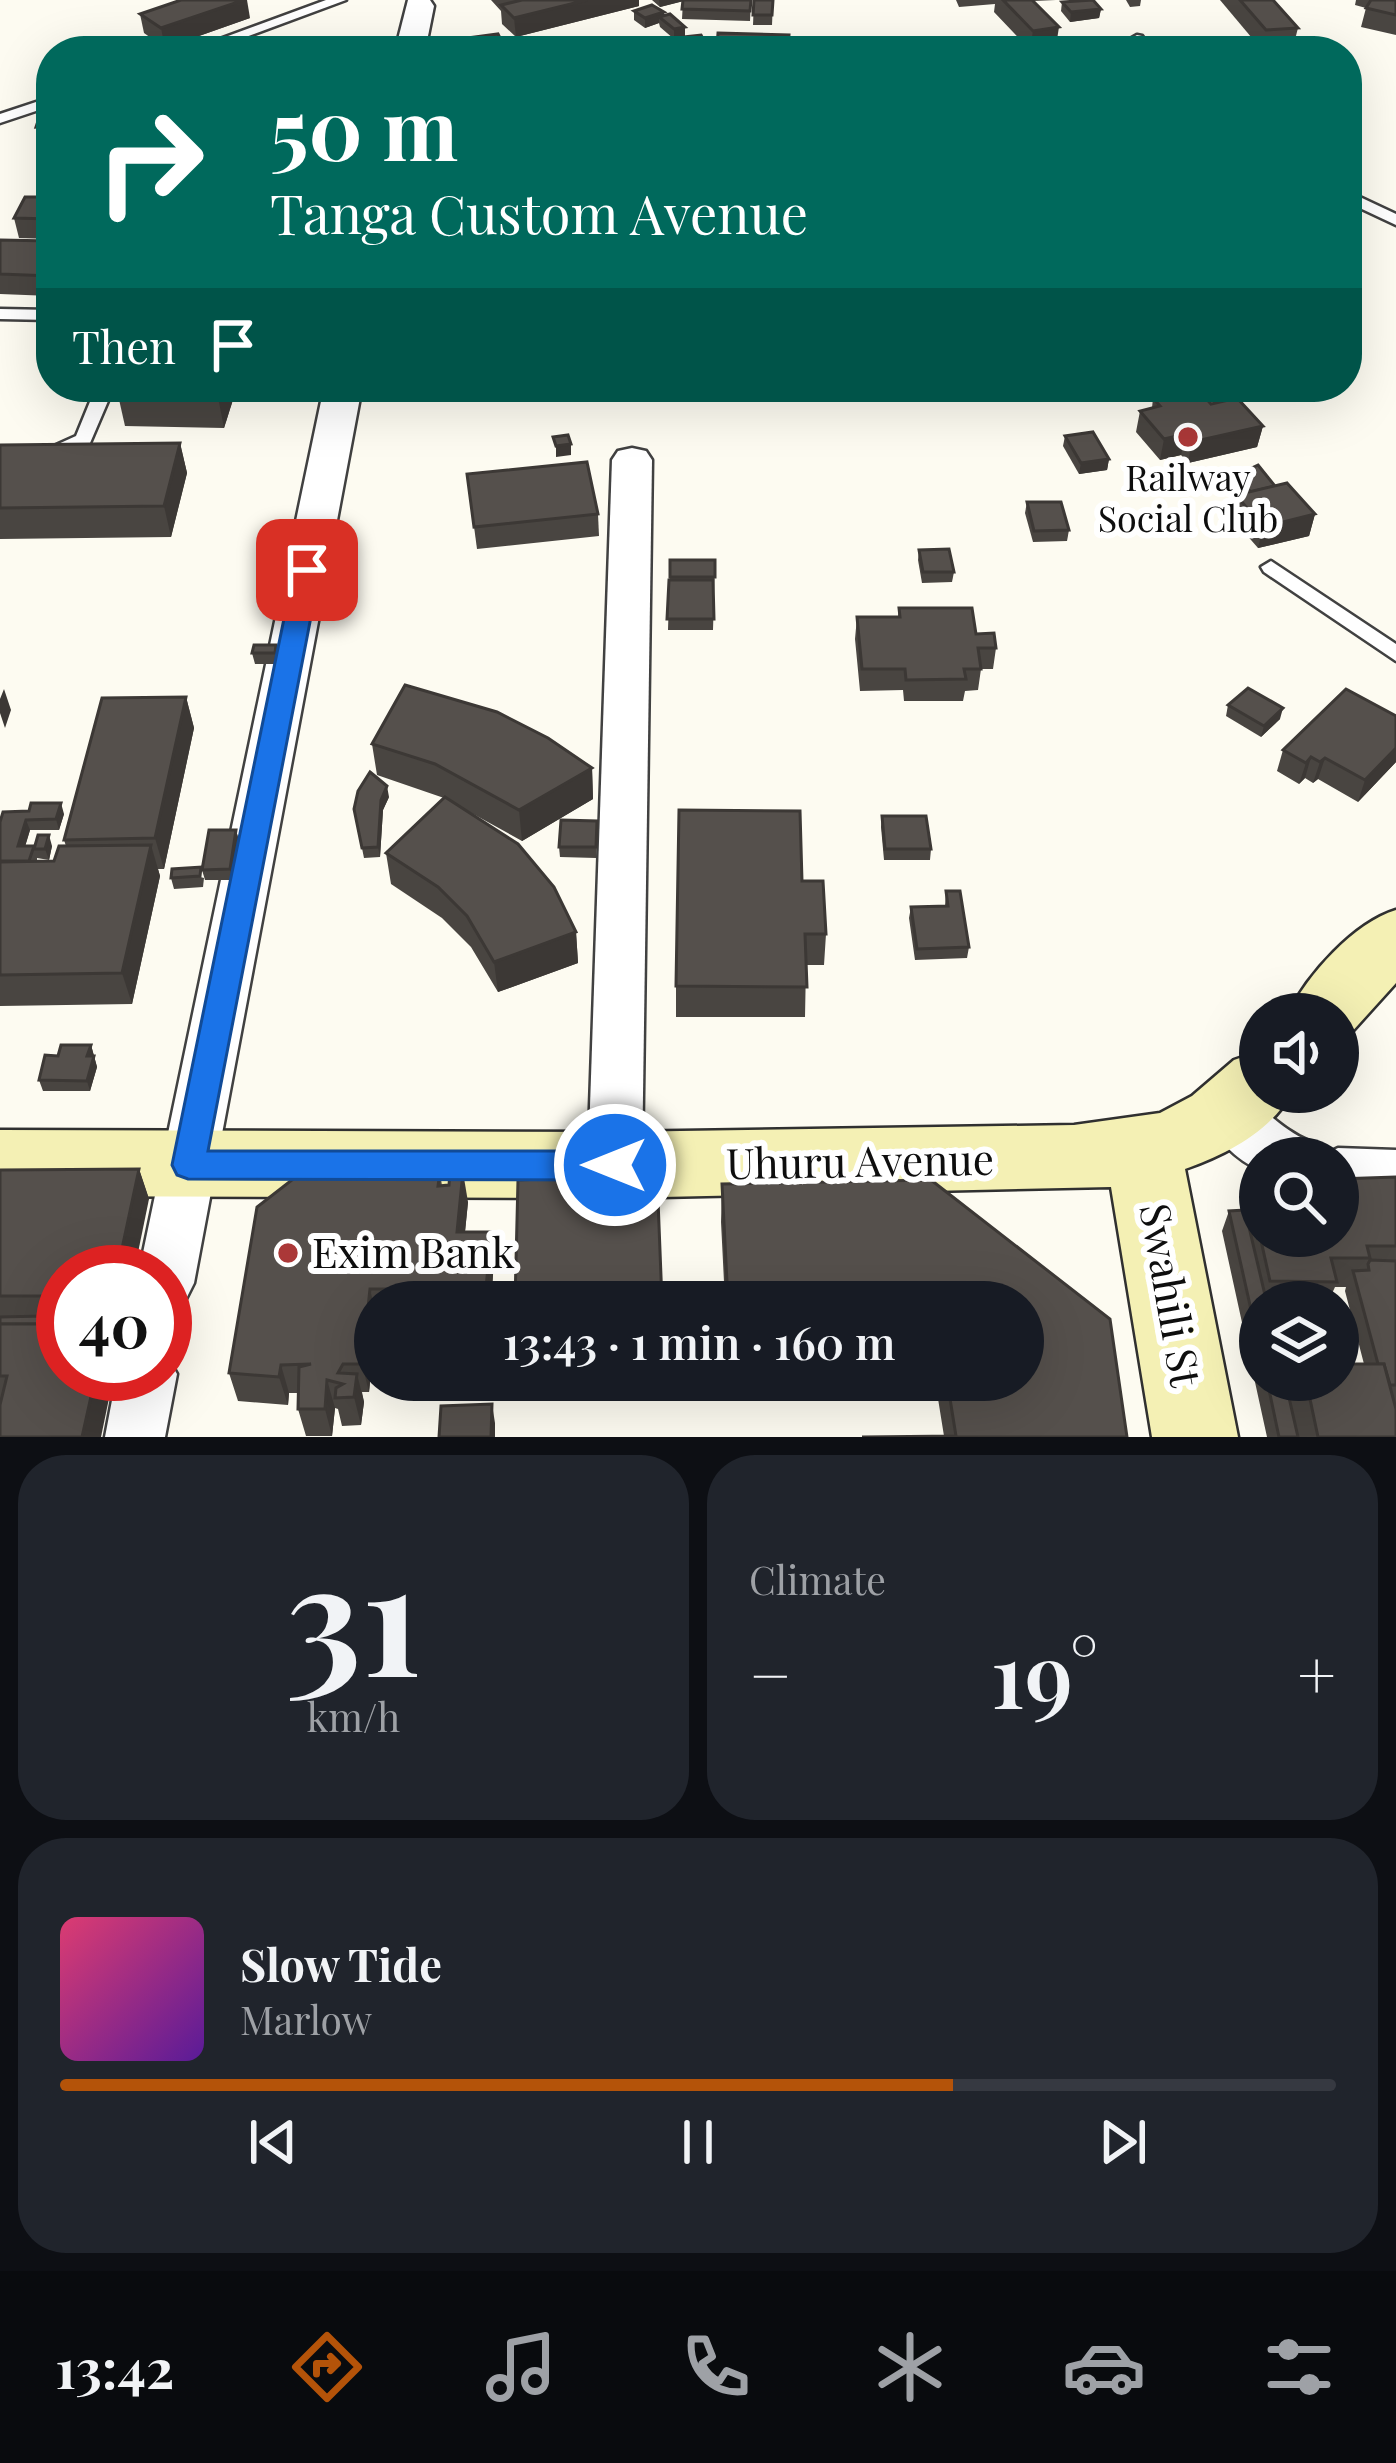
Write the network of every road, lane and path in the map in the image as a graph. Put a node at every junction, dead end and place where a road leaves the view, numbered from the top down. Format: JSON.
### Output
{"nodes":[{"id":1,"x":339,"y":0,"type":"edge"},
{"id":2,"x":420,"y":3,"type":"edge"},
{"id":3,"x":237,"y":36,"type":"edge"},
{"id":4,"x":413,"y":36,"type":"edge"},
{"id":5,"x":36,"y":106,"type":"edge"},
{"id":6,"x":0,"y":119,"type":"edge"},
{"id":7,"x":1362,"y":203,"type":"edge"},
{"id":8,"x":1396,"y":220,"type":"edge"},
{"id":9,"x":0,"y":314,"type":"edge"},
{"id":10,"x":36,"y":314,"type":"edge"},
{"id":11,"x":99,"y":402,"type":"edge"},
{"id":12,"x":341,"y":402,"type":"edge"},
{"id":13,"x":632,"y":460,"type":"dead end"},
{"id":14,"x":0,"y":465,"type":"edge"},
{"id":15,"x":1271,"y":567,"type":"dead end"},
{"id":16,"x":1396,"y":654,"type":"edge"},
{"id":17,"x":1396,"y":937,"type":"edge"},
{"id":18,"x":1344,"y":993,"type":"edge"},
{"id":19,"x":1239,"y":1101,"type":"edge"},
{"id":20,"x":1144,"y":1153,"type":"junction"},
{"id":21,"x":0,"y":1163,"type":"edge"},
{"id":22,"x":188,"y":1165,"type":"junction"},
{"id":23,"x":615,"y":1165,"type":"junction"},
{"id":24,"x":1359,"y":1173,"type":"edge"},
{"id":25,"x":1396,"y":1174,"type":"edge"},
{"id":26,"x":172,"y":1245,"type":"edge"},
{"id":27,"x":142,"y":1401,"type":"edge"},
{"id":28,"x":135,"y":1437,"type":"edge"},
{"id":29,"x":1195,"y":1437,"type":"edge"}],
"edges":[{"from":1,"to":3,"type":"lane"},
{"from":2,"to":4,"type":"street"},
{"from":5,"to":6,"type":"lane"},
{"from":7,"to":8,"type":"lane"},
{"from":9,"to":10,"type":"lane"},
{"from":11,"to":14,"type":"lane"},
{"from":12,"to":22,"type":"street"},
{"from":13,"to":23,"type":"street"},
{"from":15,"to":16,"type":"lane"},
{"from":17,"to":18,"type":"street"},
{"from":19,"to":20,"type":"street","name":"Uhuru Avenue"},
{"from":20,"to":23,"type":"street","name":"Uhuru Avenue"},
{"from":20,"to":29,"type":"street","name":"Swahili St"},
{"from":21,"to":22,"type":"street","name":"Uhuru Avenue"},
{"from":22,"to":23,"type":"street","name":"Uhuru Avenue"},
{"from":22,"to":26,"type":"street"},
{"from":24,"to":25,"type":"street"},
{"from":27,"to":28,"type":"street"}]}
